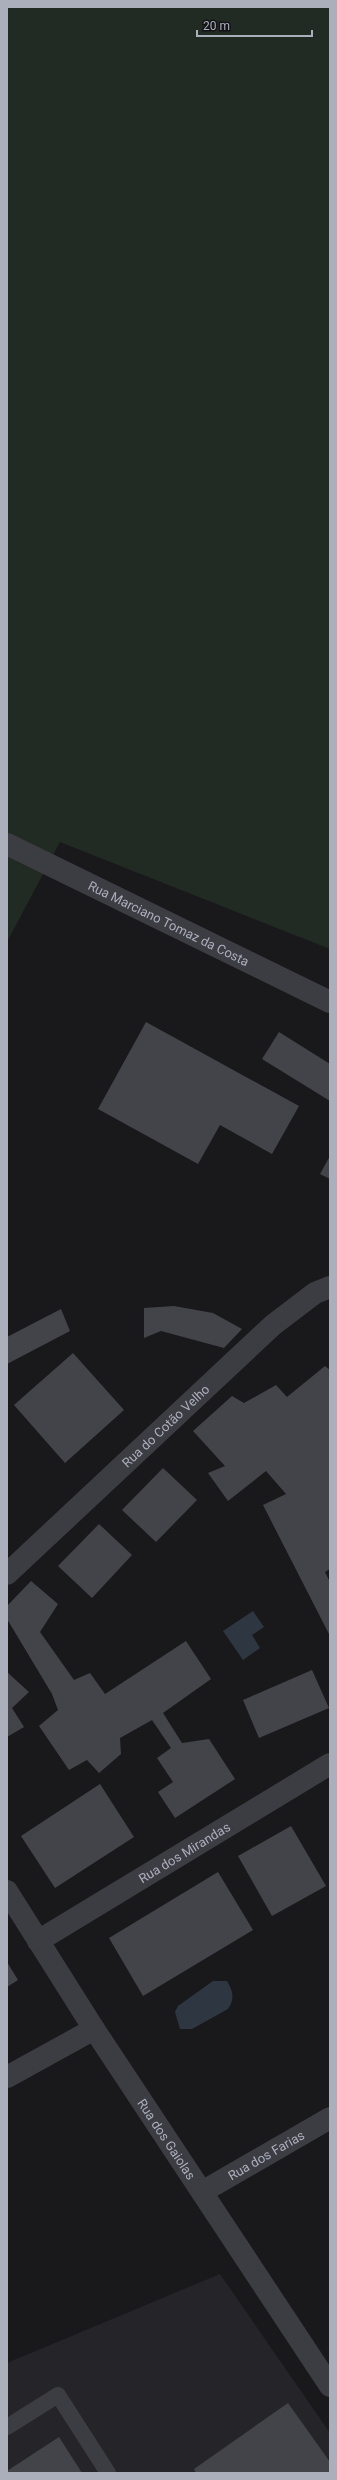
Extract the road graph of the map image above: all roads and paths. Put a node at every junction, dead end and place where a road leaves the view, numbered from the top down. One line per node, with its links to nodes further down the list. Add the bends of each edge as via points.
1 (7, 844): 2 (street, Rua Marciano Tomaz da Costa)
2 (330, 1002)
3 (330, 1287): 4 (street, Rua do Cotão Velho, via 315,1293 274,1325)
4 (7, 1574)
5 (330, 1764): 7 (street, Rua dos Mirandas)
6 (7, 1891): 7 (street, Rua dos Gaiolas)
7 (38, 1941): 8 (street, Rua dos Gaiolas)
8 (94, 2029): 9 (street); 11 (street, Rua dos Gaiolas)
9 (7, 2077)
10 (330, 2118): 11 (street, Rua dos Farias)
11 (202, 2192): 12 (street, Rua dos Gaiolas)
12 (330, 2386)
13 (7, 2427): 14 (lane, via 58,2395)
14 (108, 2473)

